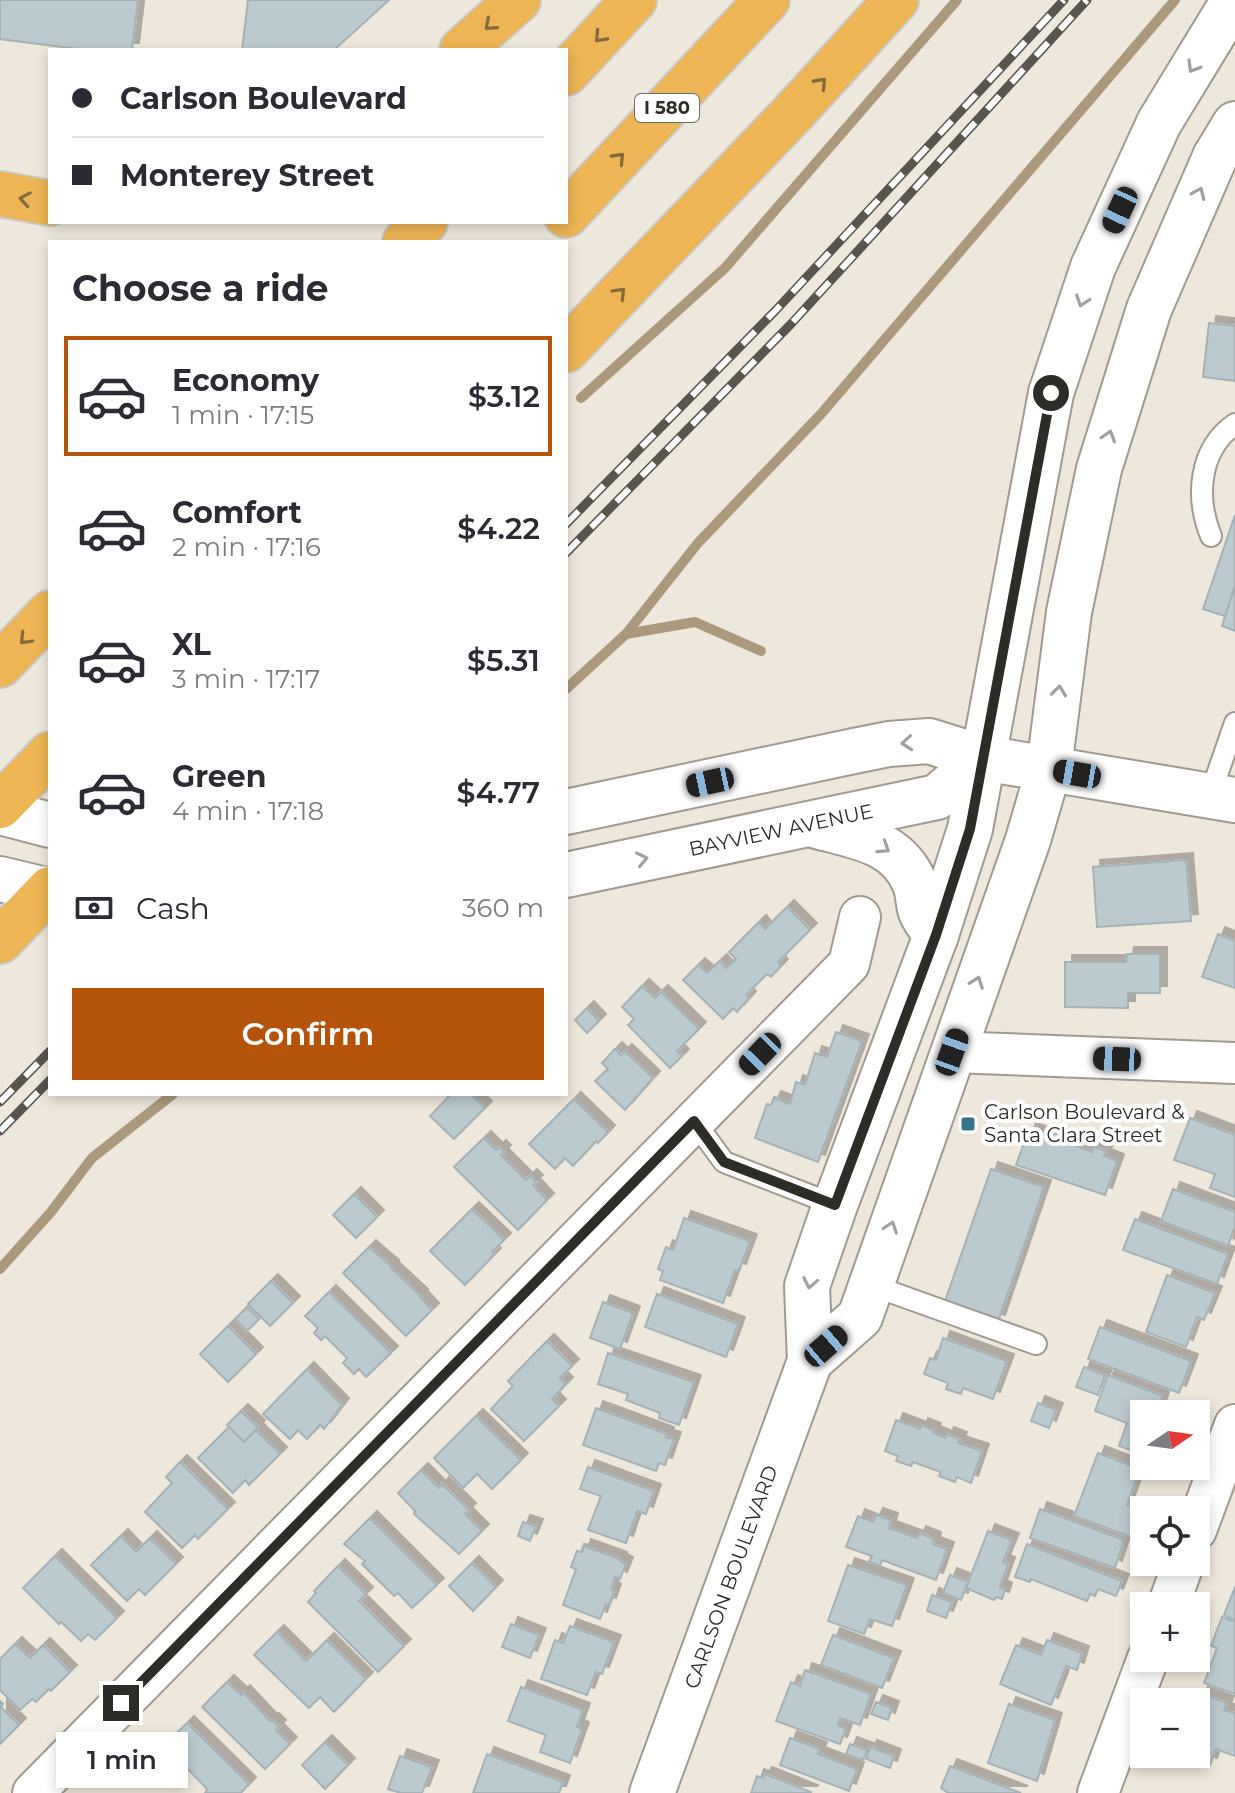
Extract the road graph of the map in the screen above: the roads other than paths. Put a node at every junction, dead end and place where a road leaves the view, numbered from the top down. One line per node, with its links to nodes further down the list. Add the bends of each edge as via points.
1 (518, 0): 6 (highway, one-way to 6)
2 (634, 0): 7 (highway, one-way to 7)
3 (767, 0): 11 (highway, I 580, one-way to 3)
4 (896, 0): 16 (highway, one-way to 4)
5 (1234, 0): 23 (main road, CARLSON BOULEVARD, one-way to 23, via 1159,123 1093,267 1055,379)
6 (464, 48)
7 (568, 71)
8 (1235, 124): 24 (main road, CARLSON BOULEVARD, one-way to 8, via 1069,612 1099,469 1149,309 1215,157)
9 (0, 194): 10 (highway, one-way to 9)
10 (48, 203)
11 (568, 213)
12 (423, 224): 14 (highway)
13 (557, 224): 15 (highway)
14 (407, 240)
15 (543, 240)
16 (568, 348)
17 (1235, 424): 18 (lane, via 1219,436 1202,481 1201,506)
18 (1211, 536)
19 (48, 615): 20 (highway, one-way to 20)
20 (0, 665)
21 (1235, 723): 25 (lane)
22 (48, 756): 26 (highway)
23 (983, 758): 24 (main road); 28 (main road, one-way to 28, via 929,741 889,744); 30 (main road, BAYVIEW AVENUE, via 937,797); 36 (main road, CARLSON BOULEVARD, via 970,829)
24 (1049, 768): 25 (main road); 38 (main road, CARLSON BOULEVARD, one-way to 24)
25 (1222, 799)
26 (0, 806)
27 (0, 812): 29 (main road)
28 (568, 812)
29 (48, 824)
30 (811, 824): 31 (main road, BAYVIEW AVENUE, one-way to 30); 36 (main road, one-way to 36, via 877,842 897,856 910,872 920,911)
31 (568, 875)
32 (0, 879): 33 (main road)
33 (48, 890)
34 (48, 891): 37 (highway)
35 (860, 917): 40 (street, via 849,964)
36 (936, 935): 41 (main road, CARLSON BOULEVARD)
37 (0, 941)
38 (952, 1052): 39 (street); 42 (main road, CARLSON BOULEVARD, one-way to 38)
39 (1235, 1063)
40 (694, 1121): 41 (lane, via 724,1162); 48 (street)
41 (835, 1205): 44 (main road, CARLSON BOULEVARD, one-way to 44, via 807,1286)
42 (871, 1285): 43 (lane); 44 (main road, CARLSON BOULEVARD, via 860,1317)
43 (1036, 1344)
44 (810, 1361): 49 (main road, CARLSON BOULEVARD)
45 (1235, 1425): 46 (street)
46 (1209, 1496)
47 (1143, 1672): 50 (street)
48 (33, 1793)
49 (652, 1793)
50 (1098, 1793)

